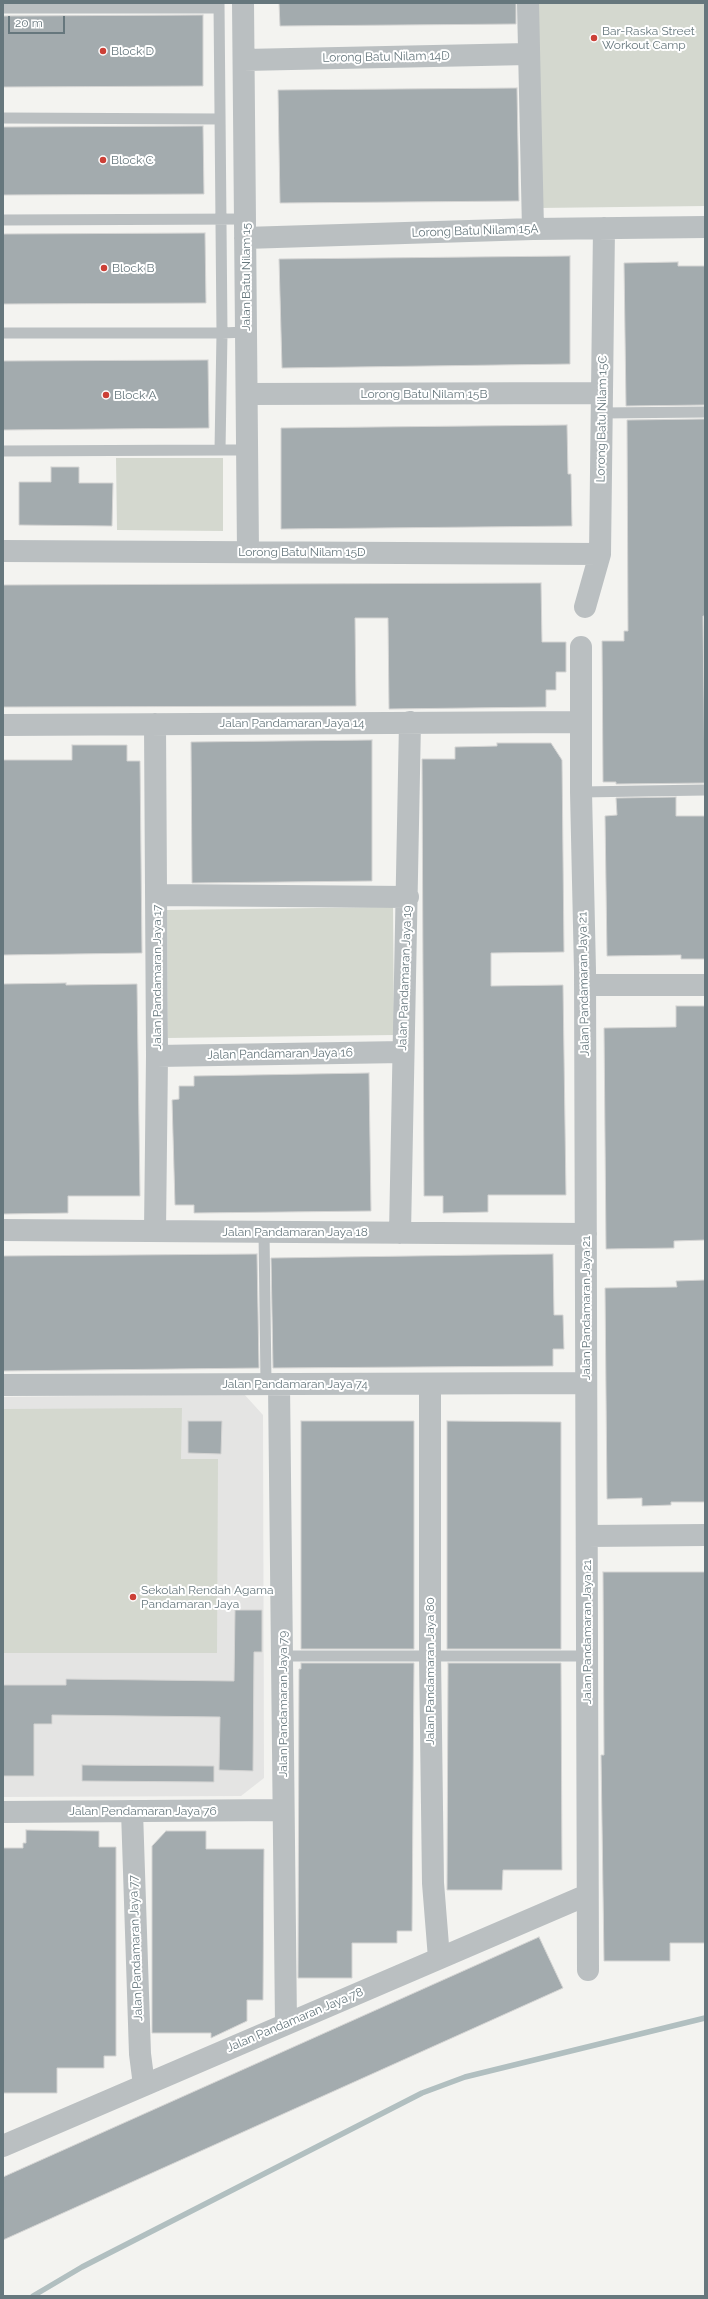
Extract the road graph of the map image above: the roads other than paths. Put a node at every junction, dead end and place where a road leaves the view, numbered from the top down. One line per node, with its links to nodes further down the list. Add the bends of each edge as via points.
1 (243, 3): 6 (street, Jalan Batu Nilam 15)
2 (528, 3): 5 (street)
3 (219, 5): 4 (lane); 8 (lane)
4 (3, 8)
5 (528, 54): 6 (street, Lorong Batu Nilam 14D); 14 (street)
6 (244, 60): 12 (street, Jalan Batu Nilam 15)
7 (3, 118): 8 (lane)
8 (220, 119): 10 (lane)
9 (3, 220): 10 (lane)
10 (221, 220): 12 (lane); 17 (lane)
11 (705, 226): 13 (street, Lorong Batu Nilam 15A)
12 (245, 228): 14 (street, Lorong Batu Nilam 15A); 15 (street, Jalan Batu Nilam 15)
13 (604, 228): 14 (street, Lorong Batu Nilam 15A); 19 (street, Lorong Batu Nilam 15C)
14 (533, 229)
15 (246, 332): 17 (lane); 18 (street, Jalan Batu Nilam 15)
16 (3, 333): 17 (lane)
17 (222, 333): 21 (lane)
18 (247, 394): 19 (street, Lorong Batu Nilam 15B); 22 (street, Jalan Batu Nilam 15)
19 (602, 403): 20 (lane); 26 (street, Lorong Batu Nilam 15C)
20 (705, 412)
21 (220, 450): 22 (lane); 23 (lane)
22 (247, 450): 25 (street, Jalan Batu Nilam 15)
23 (3, 452)
24 (3, 551): 25 (street, Lorong Batu Nilam 15D)
25 (248, 551): 26 (street, Lorong Batu Nilam 15D)
26 (600, 554): 27 (street, Lorong Batu Nilam 15C)
27 (585, 608)
28 (581, 647): 30 (street, Jalan Pandamaran Jaya 21)
29 (410, 722): 30 (street, Jalan Pandamaran Jaya 14); 31 (street, Jalan Pandamaran Jaya 14); 36 (street, Jalan Pandamaran Jaya 19)
30 (581, 722): 34 (street, Jalan Pandamaran Jaya 21)
31 (155, 724): 32 (street, Jalan Pandamaran Jaya 14); 35 (street, Jalan Pandamaran Jaya 17)
32 (3, 725)
33 (705, 790): 34 (lane)
34 (581, 792): 37 (street, Jalan Pandamaran Jaya 21)
35 (157, 895): 36 (street); 40 (street, Jalan Pandamaran Jaya 17)
36 (408, 897): 39 (street, Jalan Pandamaran Jaya 19)
37 (585, 985): 38 (street); 45 (street, Jalan Pandamaran Jaya 21)
38 (705, 985)
39 (403, 1052): 40 (street, Jalan Pandamaran Jaya 16); 44 (street, Jalan Pandamaran Jaya 19)
40 (157, 1056): 42 (street, Jalan Pandamaran Jaya 17)
41 (3, 1230): 42 (street, Jalan Pandamaran Jaya 18)
42 (155, 1231): 43 (street, Jalan Pandamaran Jaya 18)
43 (264, 1232): 44 (street, Jalan Pandamaran Jaya 18); 47 (lane)
44 (400, 1233): 45 (street, Jalan Pandamaran Jaya 18)
45 (586, 1234): 46 (street, Jalan Pandamaran Jaya 21)
46 (586, 1383): 48 (street, Jalan Pandamaran Jaya 74); 51 (street, Jalan Pandamaran Jaya 21)
47 (273, 1384): 48 (street, Jalan Pandamaran Jaya 74); 49 (street, Jalan Pandamaran Jaya 74); 53 (street, Jalan Pandamaran Jaya 79)
48 (430, 1384): 52 (street, Jalan Pandamaran Jaya 80)
49 (3, 1385)
50 (705, 1535): 51 (street)
51 (587, 1536): 54 (street, Jalan Pandamaran Jaya 21)
52 (430, 1655): 53 (lane); 54 (lane); 59 (street, Jalan Pandamaran Jaya 80, via 433,1884)
53 (282, 1656): 55 (street, Jalan Pandamaran Jaya 79)
54 (588, 1656): 58 (street, Jalan Pandamaran Jaya 21)
55 (283, 1810): 56 (street, Jalan Pendamaran Jaya 76); 61 (street, Jalan Pandamaran Jaya 79)
56 (132, 1811): 57 (street, Jalan Pendamaran Jaya 76); 62 (street, Jalan Pandamaran Jaya 77, via 140,2054)
57 (3, 1812)
58 (587, 1895): 59 (street, Jalan Pandamaran Jaya 78); 60 (street, Jalan Pandamaran Jaya 21)
59 (439, 1958): 61 (street, Jalan Pandamaran Jaya 78)
60 (588, 1970)
61 (286, 2024): 62 (street, Jalan Pandamaran Jaya 78)
62 (144, 2085): 63 (street, Jalan Pandamaran Jaya 78)
63 (3, 2146)

